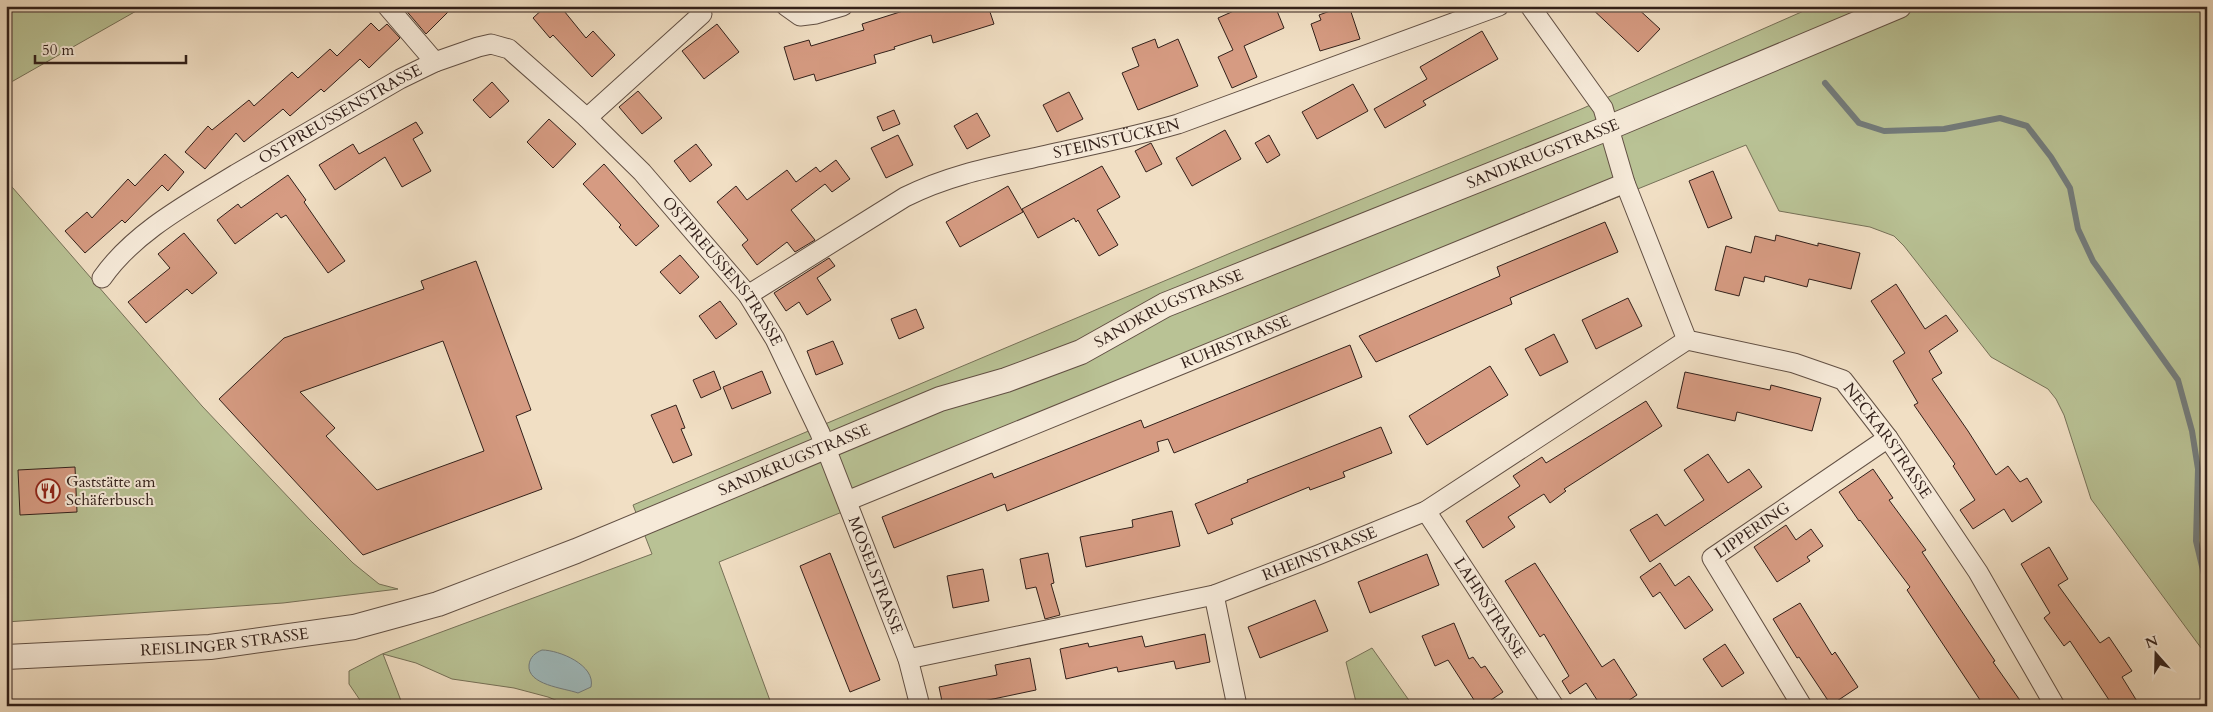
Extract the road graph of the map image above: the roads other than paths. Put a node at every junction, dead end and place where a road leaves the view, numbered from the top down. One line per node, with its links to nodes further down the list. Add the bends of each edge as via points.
1 (387, 6): 8 (street)
2 (786, 6): 3 (street, via 800,16)
3 (843, 6)
4 (1499, 6): 13 (street, STEINSTÜCKEN, via 1178,124 932,183)
5 (1530, 6): 10 (street, via 1603,108)
6 (1899, 6): 10 (street, SANDKRUGSTRASSE)
7 (702, 14): 9 (street)
8 (435, 62): 9 (street, OSTPREUSSENSTRASSE, via 491,44 510,49); 12 (street, OSTPREUSSENSTRASSE, via 400,79 201,196 116,258)
9 (588, 118): 13 (street, OSTPREUSSENSTRASSE, via 642,172)
10 (1608, 128): 11 (street); 16 (street, SANDKRUGSTRASSE, via 1165,305 1081,352 1006,380 940,398)
11 (1625, 183): 14 (street); 17 (street, RUHRSTRASSE)
12 (102, 278)
13 (748, 296): 16 (street, OSTPREUSSENSTRASSE, via 775,339)
14 (1688, 340): 15 (street, NECKARSTRASSE, via 1794,363 1843,380); 18 (street, RHEINSTRASSE)
15 (1888, 438): 26 (street, LIPPERING, via 1712,558); 27 (street, NECKARSTRASSE, via 1978,572)
16 (826, 447): 17 (street, MOSELSTRASSE); 20 (street, SANDKRUGSTRASSE, via 576,551)
17 (847, 501): 22 (street, MOSELSTRASSE)
18 (1426, 511): 19 (street, RHEINSTRASSE); 25 (street, LAHNSTRASSE)
19 (1214, 595): 22 (street, RHEINSTRASSE); 24 (street)
20 (438, 604): 21 (street, REISLINGER STRASSE, via 354,627 210,647)
21 (6, 657)
22 (908, 660): 23 (street, MOSELSTRASSE)
23 (920, 706)
24 (1237, 706)
25 (1554, 706)
26 (1802, 706)
27 (2055, 706)

